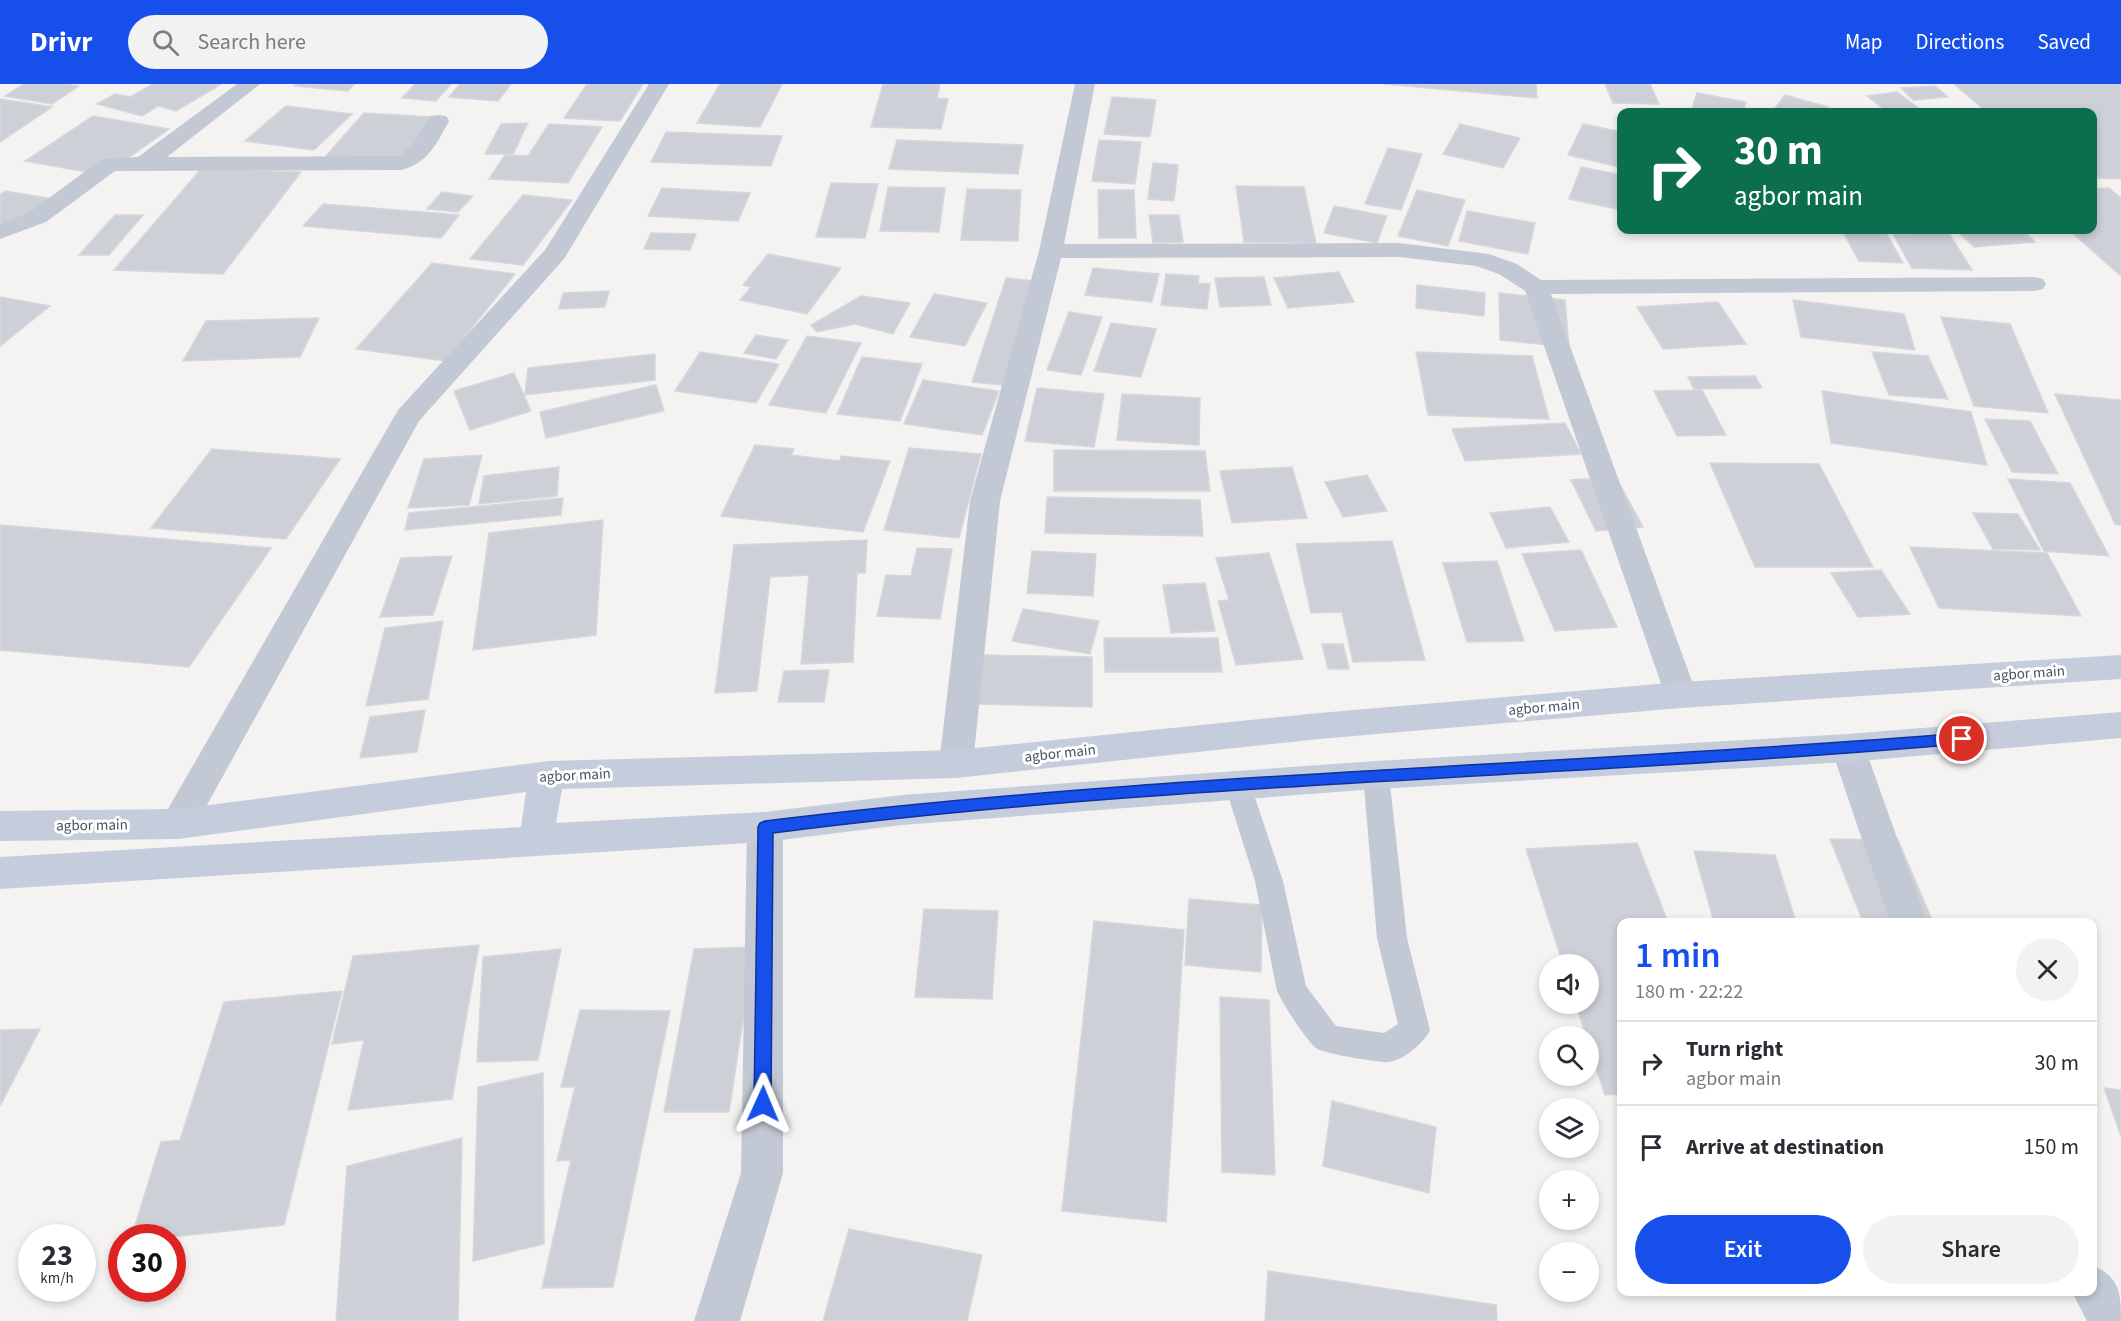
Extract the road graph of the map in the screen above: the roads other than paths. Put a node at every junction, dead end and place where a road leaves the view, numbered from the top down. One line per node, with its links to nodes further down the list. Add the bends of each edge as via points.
1 (250, 84): 5 (street)
2 (659, 84): 18 (street, via 555,254 408,416)
3 (1085, 84): 7 (street)
4 (438, 121): 5 (street, via 419,152 402,163)
5 (146, 162): 6 (street, via 110,164 38,217)
6 (0, 232)
7 (1051, 251): 9 (street, via 1399,250 1480,259 1509,269); 14 (street, via 985,501)
8 (2034, 284): 9 (street)
9 (1536, 286): 11 (street)
10 (2121, 667): 11 (main road, agbor main)
11 (1681, 695): 14 (main road, agbor main, via 1319,726)
12 (2121, 725): 13 (main road)
13 (1848, 748): 16 (main road); 23 (street)
14 (956, 764): 15 (main road, agbor main)
15 (549, 775): 18 (main road, agbor main); 21 (main road, via 538,813)
16 (1376, 775): 17 (main road); 17 (lane, via 1392,938 1415,1030 1388,1048 1327,1039 1292,991 1269,881)
17 (1238, 786): 20 (main road, via 902,810)
18 (178, 824): 19 (main road, agbor main)
19 (0, 826)
20 (765, 827): 21 (main road); 25 (street, via 762,1173)
21 (541, 840): 22 (main road)
22 (0, 873)
23 (1909, 918)
24 (2097, 1296): 26 (street)
25 (717, 1321)
26 (2112, 1321)

